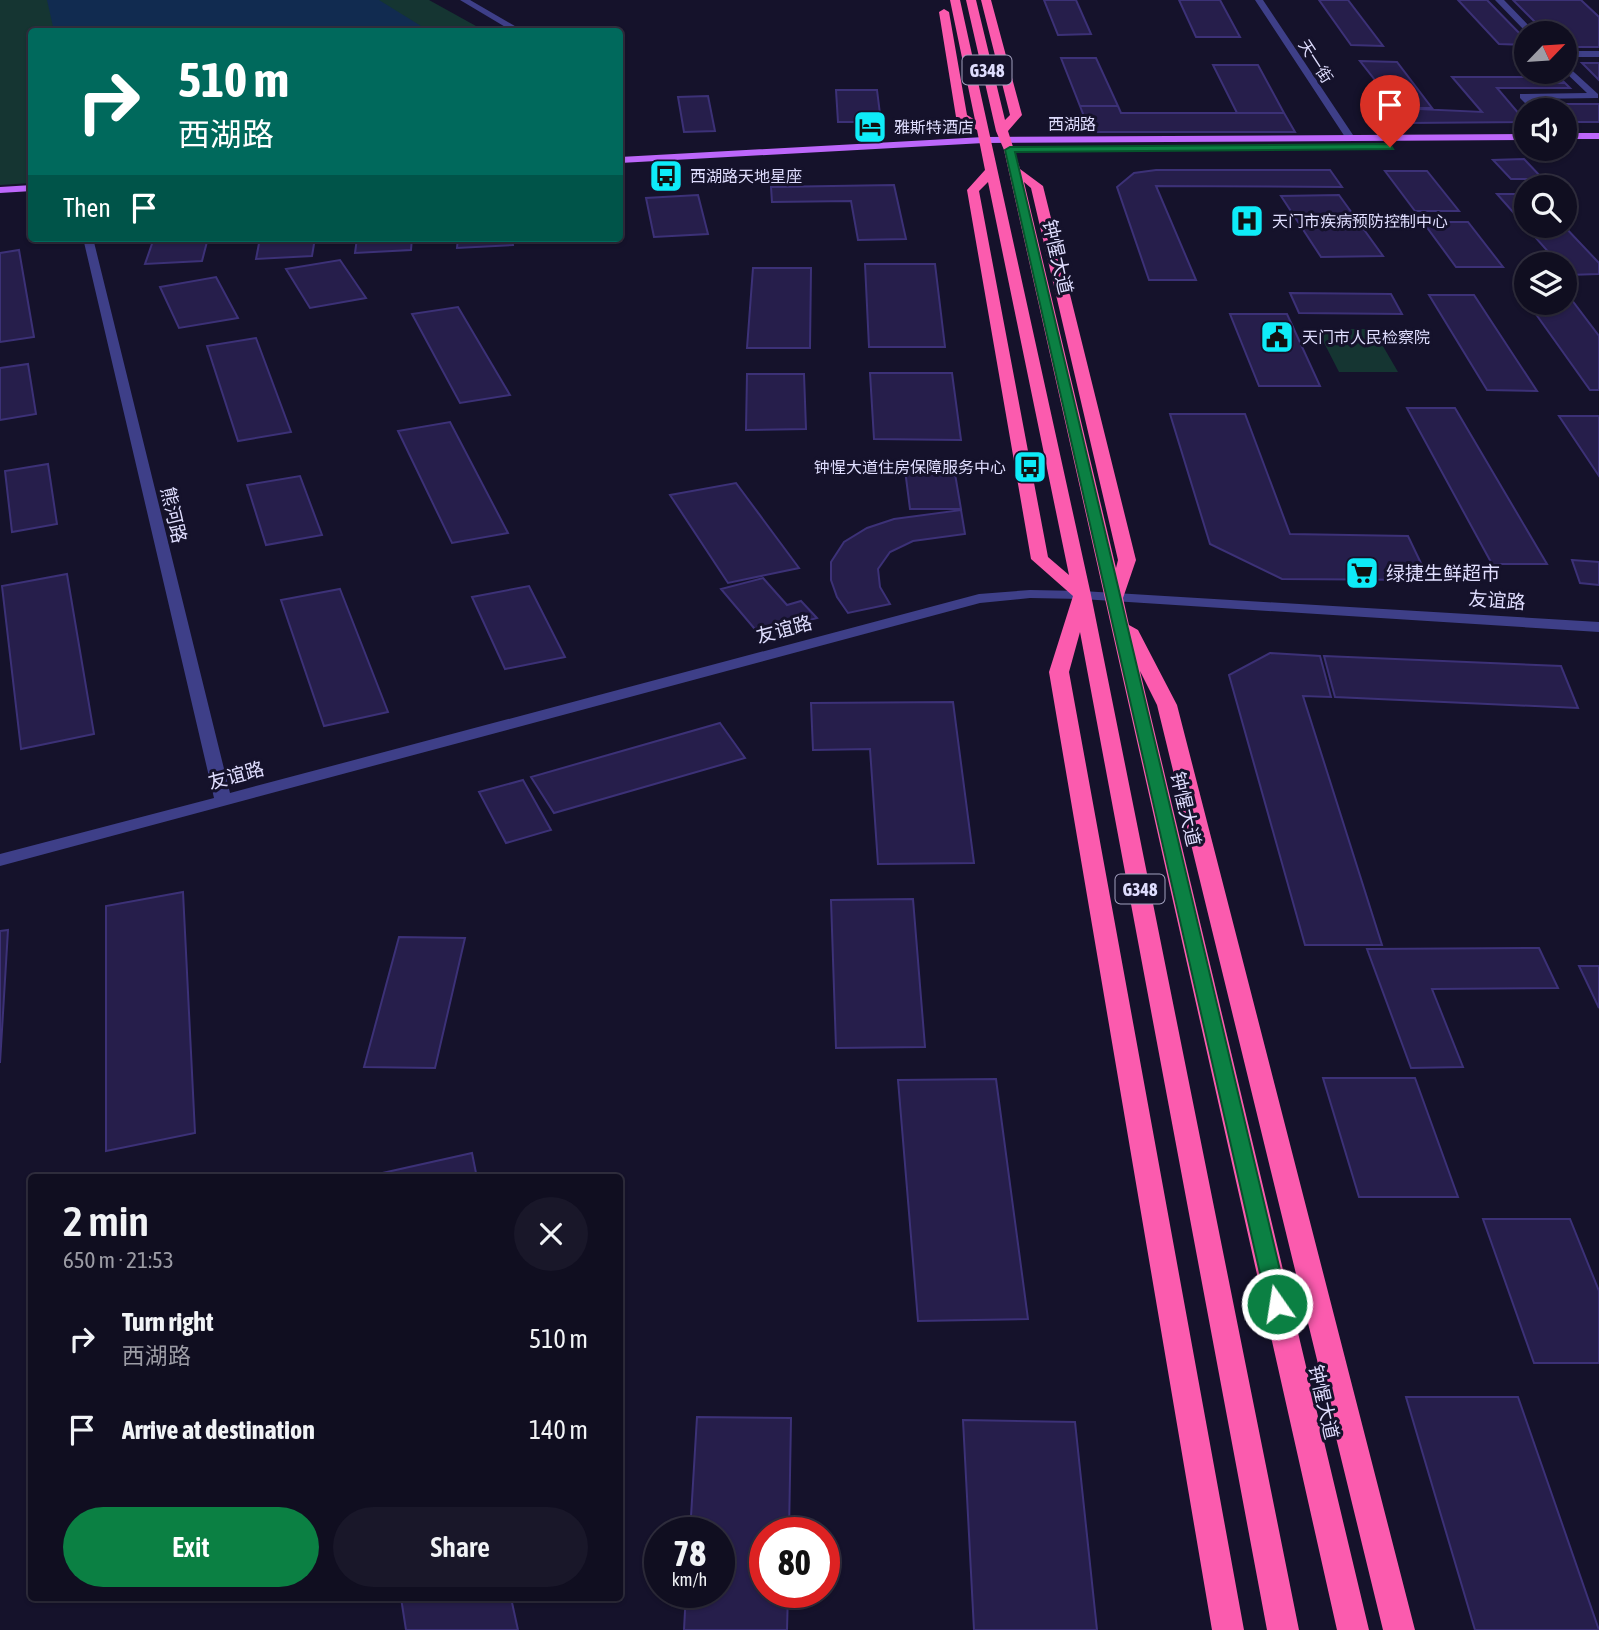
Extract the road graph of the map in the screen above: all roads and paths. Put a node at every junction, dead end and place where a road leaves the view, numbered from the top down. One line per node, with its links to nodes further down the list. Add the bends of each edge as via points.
1 (464, 0): 9 (street)
2 (942, 0): 21 (highway, via 962,117)
3 (955, 0): 21 (highway, G348)
4 (971, 0): 21 (highway, G348)
5 (986, 0): 21 (highway, via 1016,115)
6 (1259, 0): 17 (street, 天一街)
7 (1499, 0): 8 (street)
8 (1520, 21)
9 (514, 28)
10 (1577, 54): 11 (street)
11 (1599, 54)
12 (1577, 78): 13 (street, via 1595,96)
13 (1525, 98)
14 (1577, 136): 15 (main road)
15 (1599, 136)
16 (1514, 137): 17 (main road, 西湖路)
17 (1350, 138): 21 (main road, 西湖路)
18 (1599, 145): 20 (main road)
19 (1514, 146): 21 (main road, 西湖路)
20 (1577, 146)
21 (997, 148): 22 (main road, 西湖路); 23 (main road, 西湖路); 29 (highway, G348); 29 (highway, via 973,190 1040,559); 30 (highway, via 1037,186 1128,560)
22 (623, 160)
23 (623, 169)
24 (28, 188): 25 (main road)
25 (0, 190)
26 (28, 198): 27 (main road)
27 (0, 200)
28 (89, 242): 32 (street, 熊河路)
29 (1082, 595): 30 (street, 友谊路); 32 (street, 友谊路, via 979,598); 34 (highway, via 1059,672); 35 (highway, G348)
30 (1113, 597): 31 (street, 友谊路); 36 (highway, 钟惺大道 / G348); 37 (highway, via 1167,705)
31 (1599, 627)
32 (223, 801): 33 (street, 友谊路)
33 (0, 860)
34 (1228, 1630)
35 (1283, 1630)
36 (1353, 1630)
37 (1399, 1630)

